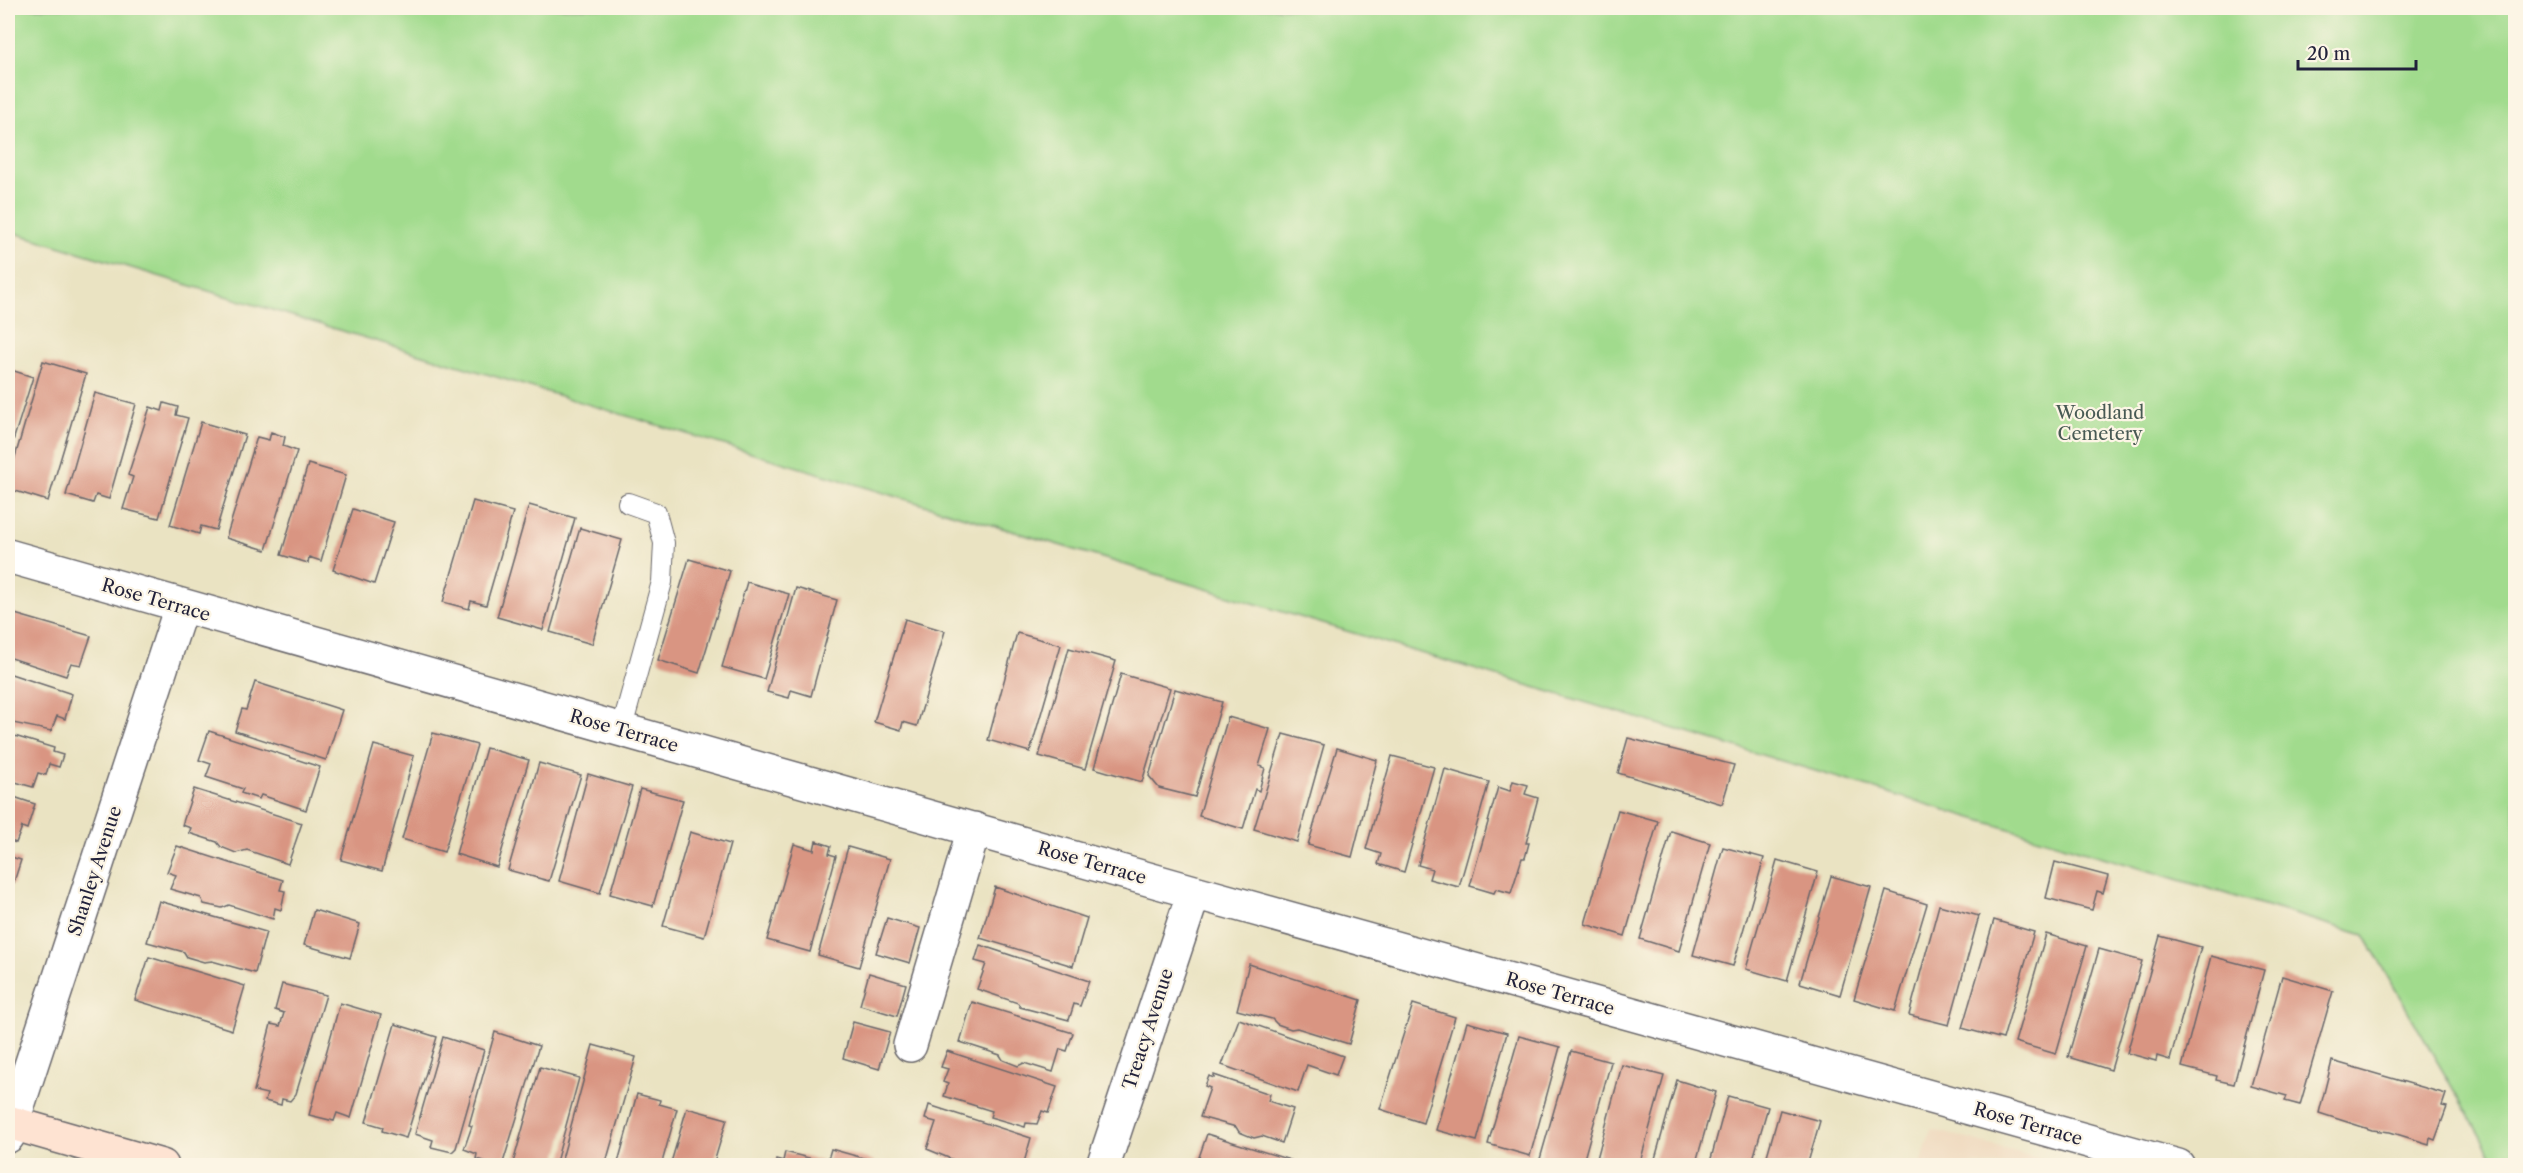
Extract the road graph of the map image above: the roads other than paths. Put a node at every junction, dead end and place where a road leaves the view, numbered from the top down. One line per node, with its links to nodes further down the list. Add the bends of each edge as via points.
1 (628, 503): 4 (lane, via 656,513 664,543 662,582)
2 (8, 556): 3 (street, Rose Terrace)
3 (181, 607): 4 (street, Rose Terrace); 8 (street, Shanley Avenue)
4 (621, 731): 5 (street, Rose Terrace)
5 (974, 829): 6 (street, Rose Terrace); 7 (street)
6 (1194, 892): 10 (street, Treacy Avenue); 11 (street, Rose Terrace)
7 (910, 1046)
8 (9, 1127): 9 (street)
9 (162, 1166)
10 (1103, 1166)
11 (2178, 1166)

